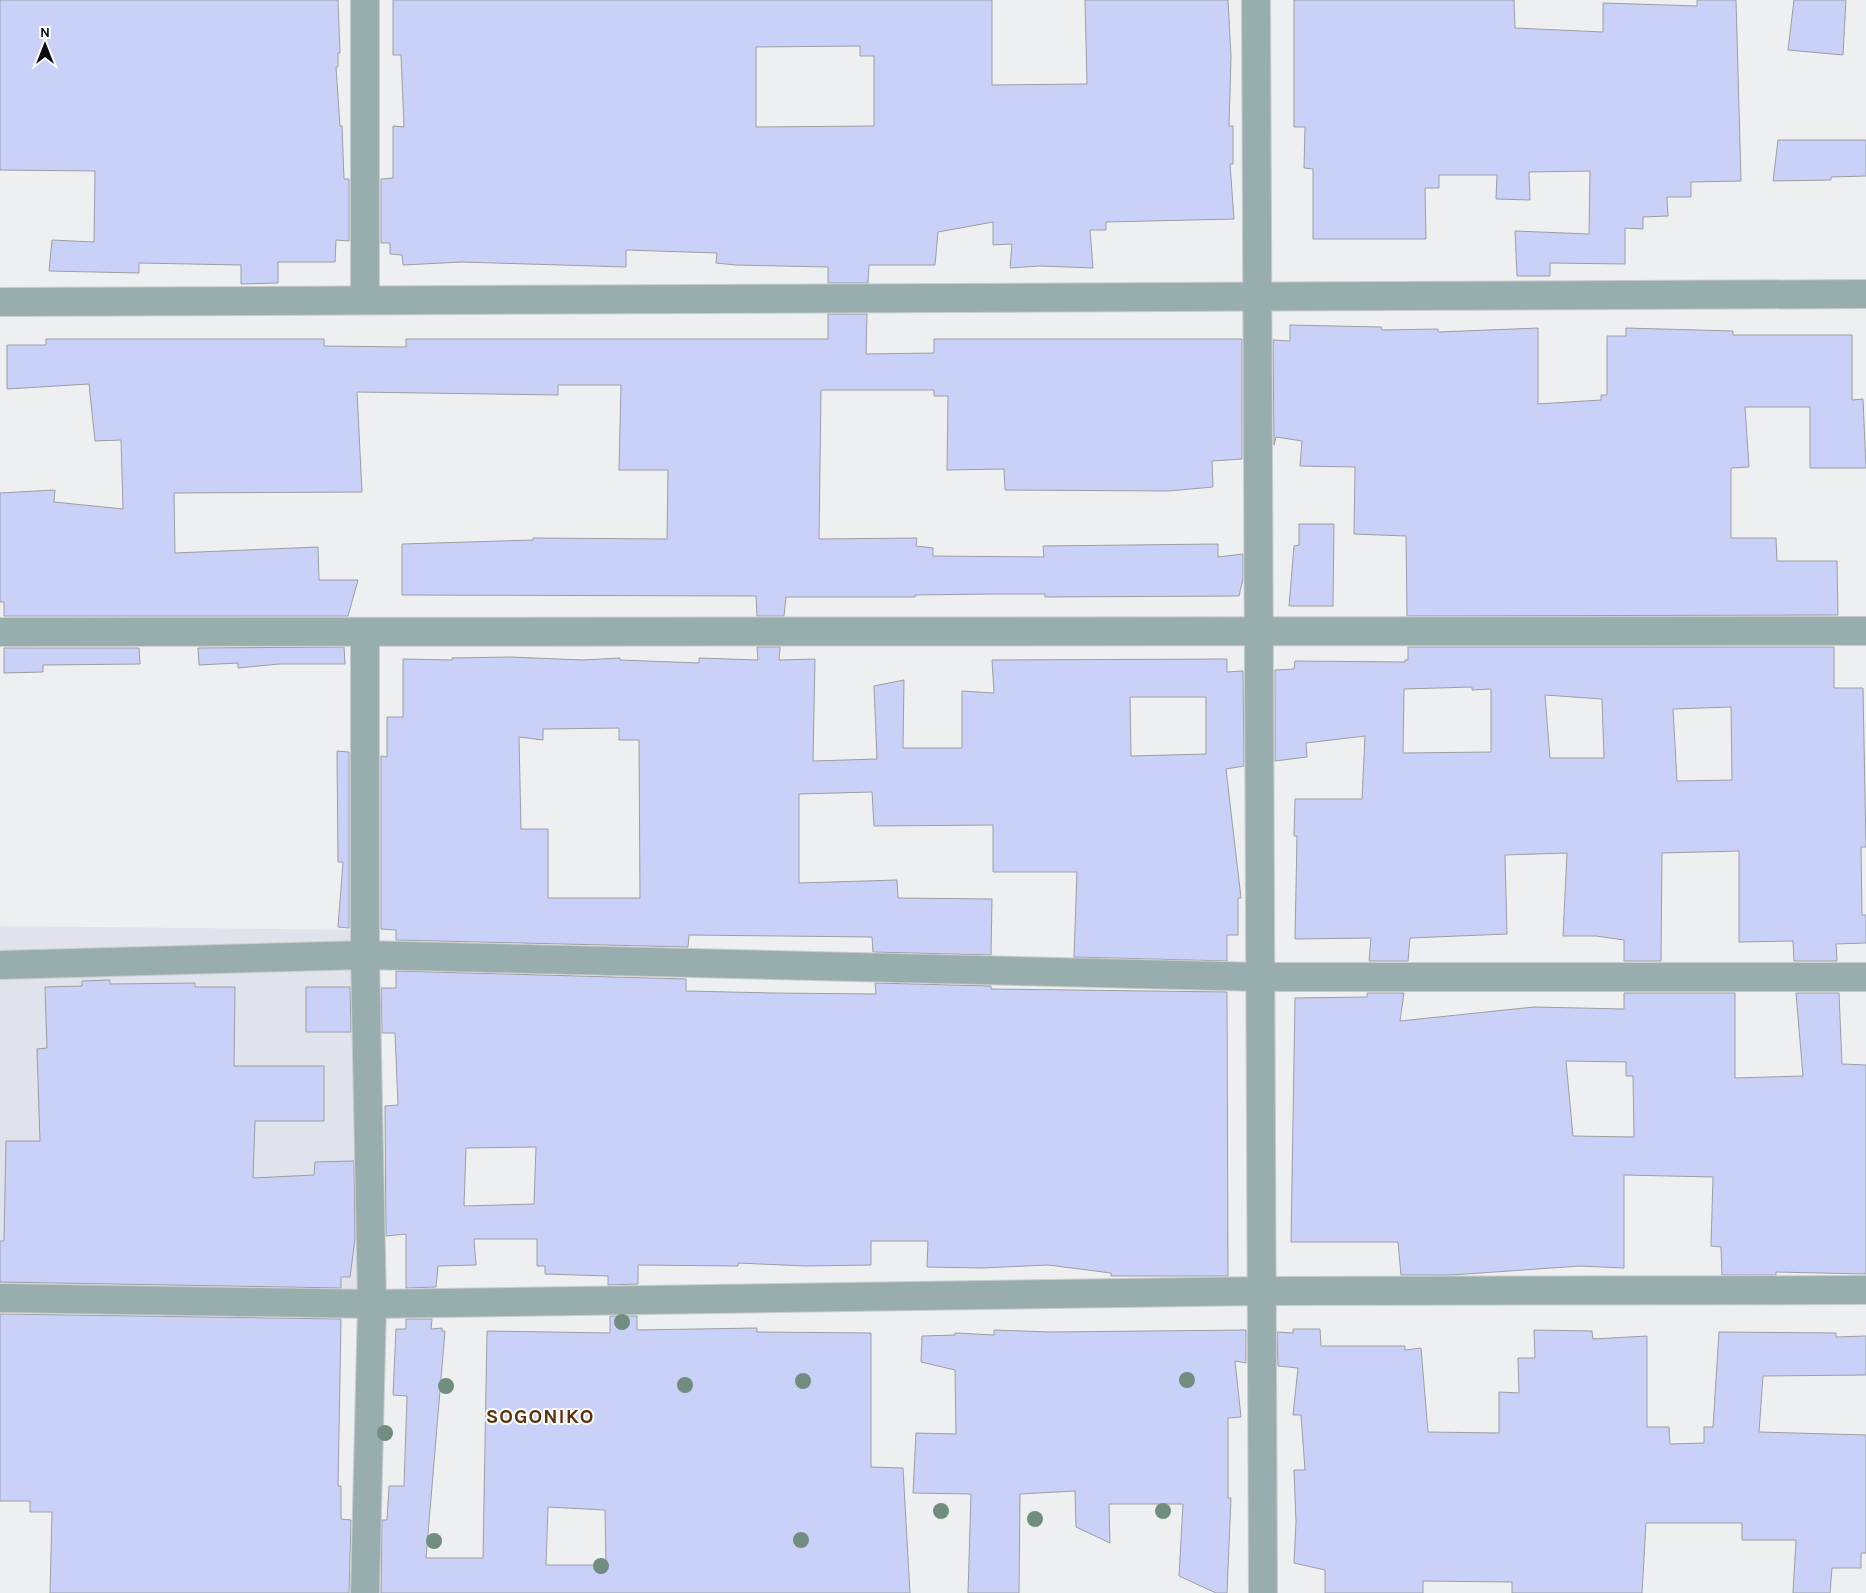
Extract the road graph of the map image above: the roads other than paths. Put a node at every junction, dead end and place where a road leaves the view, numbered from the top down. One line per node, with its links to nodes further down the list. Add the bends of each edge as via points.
1 (365, 0): 5 (street)
2 (1256, 0): 4 (street)
3 (1866, 294): 4 (street)
4 (1257, 296): 5 (street); 7 (street)
5 (365, 300): 6 (street)
6 (0, 302)
7 (1259, 631): 8 (street); 10 (street); 13 (street)
8 (1866, 631)
9 (0, 632): 10 (street)
10 (365, 632): 11 (street)
11 (365, 955): 12 (street); 13 (street); 18 (street)
12 (0, 966)
13 (1260, 977): 14 (street); 16 (street)
14 (1866, 977)
15 (1866, 1290): 16 (street)
16 (1262, 1291): 18 (street); 20 (street)
17 (0, 1298): 18 (street)
18 (372, 1304): 19 (street)
19 (365, 1593)
20 (1263, 1593)

